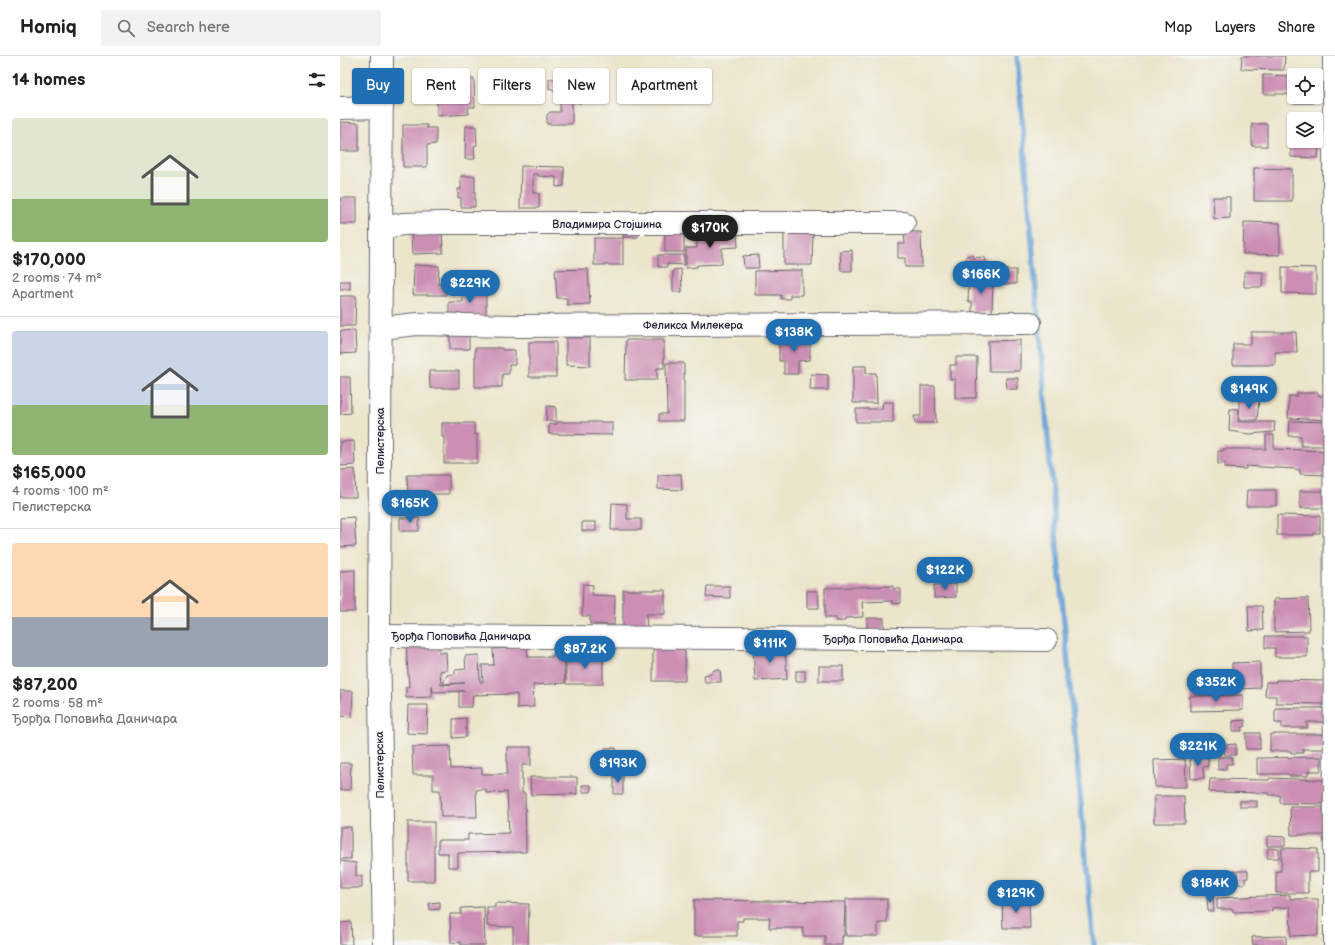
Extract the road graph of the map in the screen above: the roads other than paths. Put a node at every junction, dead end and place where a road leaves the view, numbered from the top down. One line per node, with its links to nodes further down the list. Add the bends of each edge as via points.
1 (382, 56): 3 (street, Пелистерска)
2 (1334, 56): 12 (street)
3 (382, 107): 4 (street); 6 (street, Пелистерска)
4 (340, 108)
5 (904, 223): 6 (street, Владимира Стојшина, via 441,223 403,224)
6 (381, 228): 8 (street, Пелистерска)
7 (1030, 323): 8 (street, Феликса Милекера, via 525,326 417,324)
8 (381, 328): 9 (street, Пелистерска)
9 (379, 636): 10 (street, Ђорђа Поповића Даничара); 11 (street, Пелистерска)
10 (1046, 640)
11 (384, 945)
12 (1334, 945)

